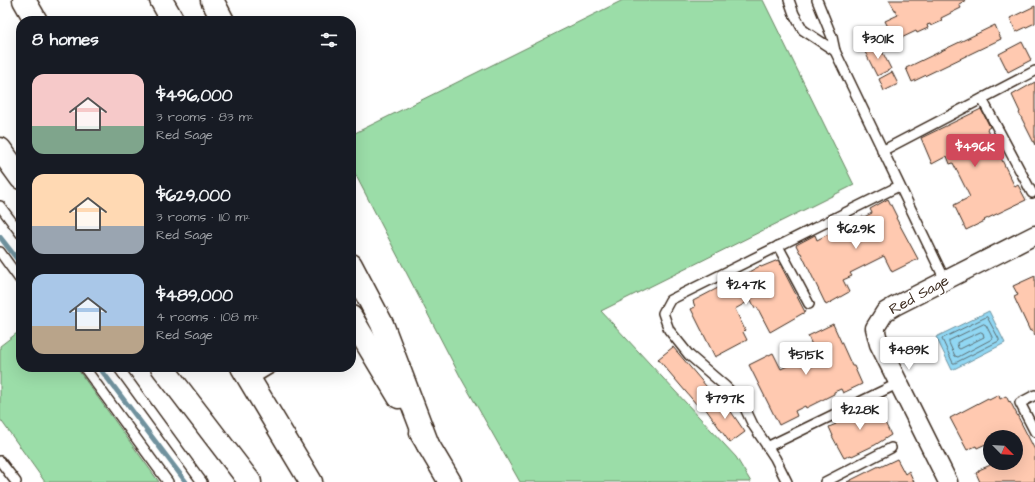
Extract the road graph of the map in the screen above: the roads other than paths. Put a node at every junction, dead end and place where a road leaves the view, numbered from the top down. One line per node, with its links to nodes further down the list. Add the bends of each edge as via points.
1 (24, 0): 6 (highway)
2 (160, 0): 7 (highway)
3 (212, 0): 8 (highway)
4 (789, 0): 9 (lane, via 803,30)
5 (817, 0): 9 (lane)
6 (33, 16)
7 (170, 16)
8 (220, 16)
9 (835, 51): 13 (lane)
10 (1035, 71): 11 (lane)
11 (982, 99): 13 (lane); 16 (lane)
12 (0, 149): 14 (highway)
13 (882, 150): 15 (lane)
14 (16, 171)
15 (899, 186): 20 (lane); 24 (lane)
16 (1032, 193)
17 (0, 206): 18 (lane)
18 (16, 227)
19 (1035, 235): 24 (street, Red Sage)
20 (778, 246): 25 (lane); 35 (lane, via 670,300 663,313 669,330 689,355 743,404)
21 (0, 252): 22 (lane)
22 (16, 273)
23 (356, 275): 34 (highway, via 382,324)
24 (945, 280): 31 (street, Red Sage, via 885,312 875,328 879,344)
25 (809, 304)
26 (356, 326): 34 (highway)
27 (88, 372): 39 (lane)
28 (122, 372): 40 (lane)
29 (166, 372): 41 (highway)
30 (246, 374): 42 (highway)
31 (899, 383): 35 (lane); 46 (street, Red Sage)
32 (1035, 395): 33 (lane, via 1020,403)
33 (1035, 432)
34 (428, 445): 43 (highway)
35 (767, 447): 44 (lane)
36 (891, 448): 45 (lane)
37 (0, 461): 38 (lane)
38 (16, 482)
39 (168, 482)
40 (202, 482)
41 (250, 482)
42 (311, 482)
43 (450, 482)
44 (787, 482)
45 (825, 482)
46 (948, 482)

